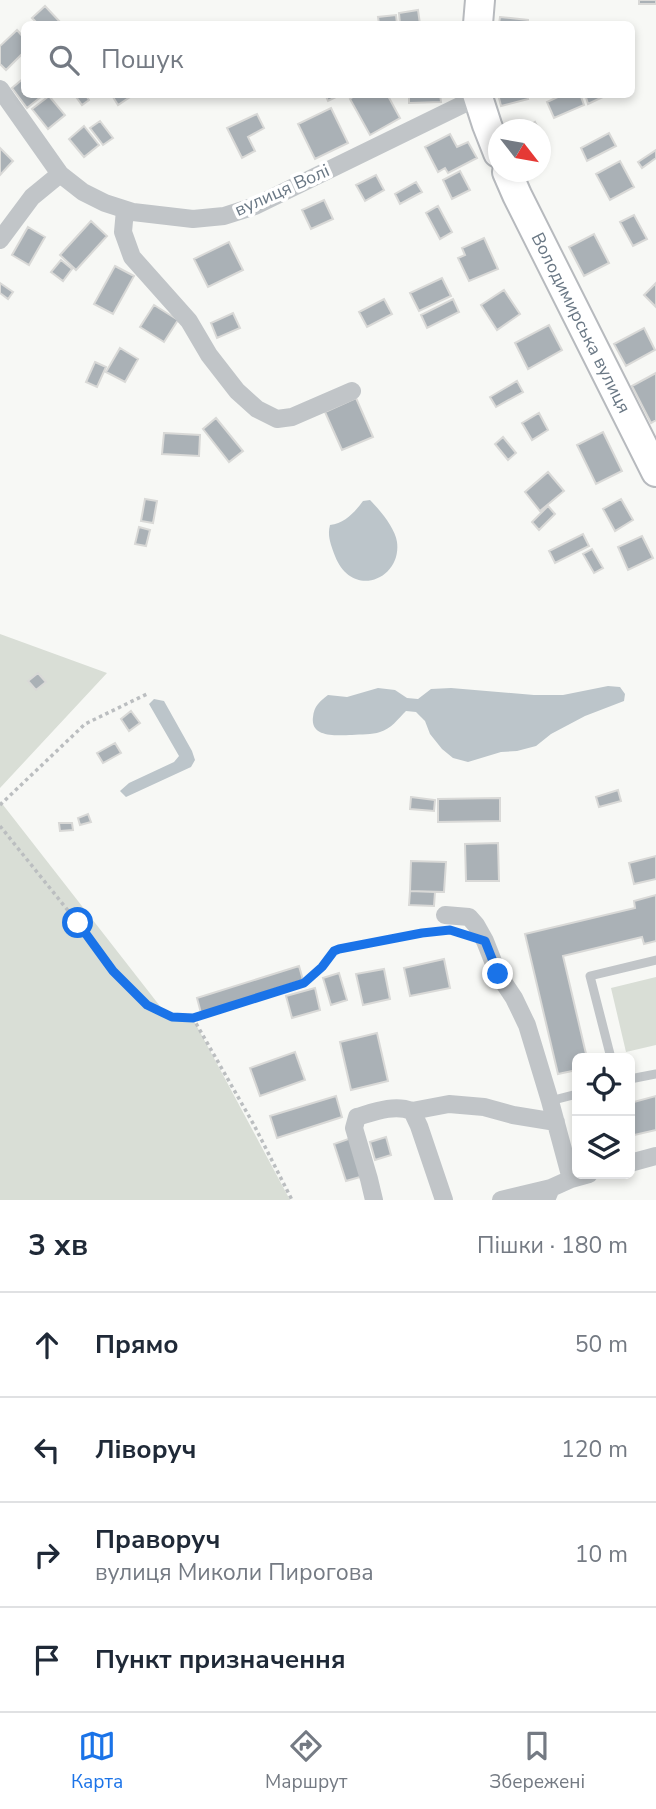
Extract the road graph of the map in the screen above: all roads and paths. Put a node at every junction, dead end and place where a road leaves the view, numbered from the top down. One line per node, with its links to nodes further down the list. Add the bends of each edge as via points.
1 (480, 0): 2 (main road)
2 (478, 21)
3 (0, 89): 7 (street, вулиця Волі)
4 (474, 98): 9 (street, вулиця Волі, via 255,206 193,219)
5 (479, 98): 6 (main road)
6 (488, 129)
7 (60, 174): 9 (street, вулиця Волі, via 83,192); 10 (street, via 32,197)
8 (512, 182): 12 (main road, Володимирська вулиця)
9 (125, 210): 11 (street, via 123,232 132,257 189,321 236,391 257,409 277,419 292,417)
10 (0, 240)
11 (352, 391)
12 (656, 472)
13 (149, 693): 14 (path, via 85,724)
14 (0, 805)
15 (0, 827): 18 (path, via 113,971 147,1005 172,1017)
16 (447, 923): 18 (path, via 422,933 339,949 304,983); 23 (street, via 469,917 476,925 527,1026)
17 (656, 960): 19 (lane, via 590,976)
18 (193, 1018): 30 (path)
19 (610, 1053)
20 (656, 1074): 21 (lane)
21 (635, 1078)
22 (572, 1095): 23 (lane)
23 (551, 1101): 25 (street)
24 (412, 1111): 25 (street, via 449,1104); 31 (street, via 402,1107 357,1117 354,1128); 32 (street)
25 (556, 1122): 28 (street)
26 (656, 1156): 27 (street)
27 (635, 1162)
28 (571, 1178): 29 (street)
29 (548, 1194): 33 (street)
30 (292, 1200)
31 (374, 1200)
32 (444, 1200)
33 (501, 1200)

